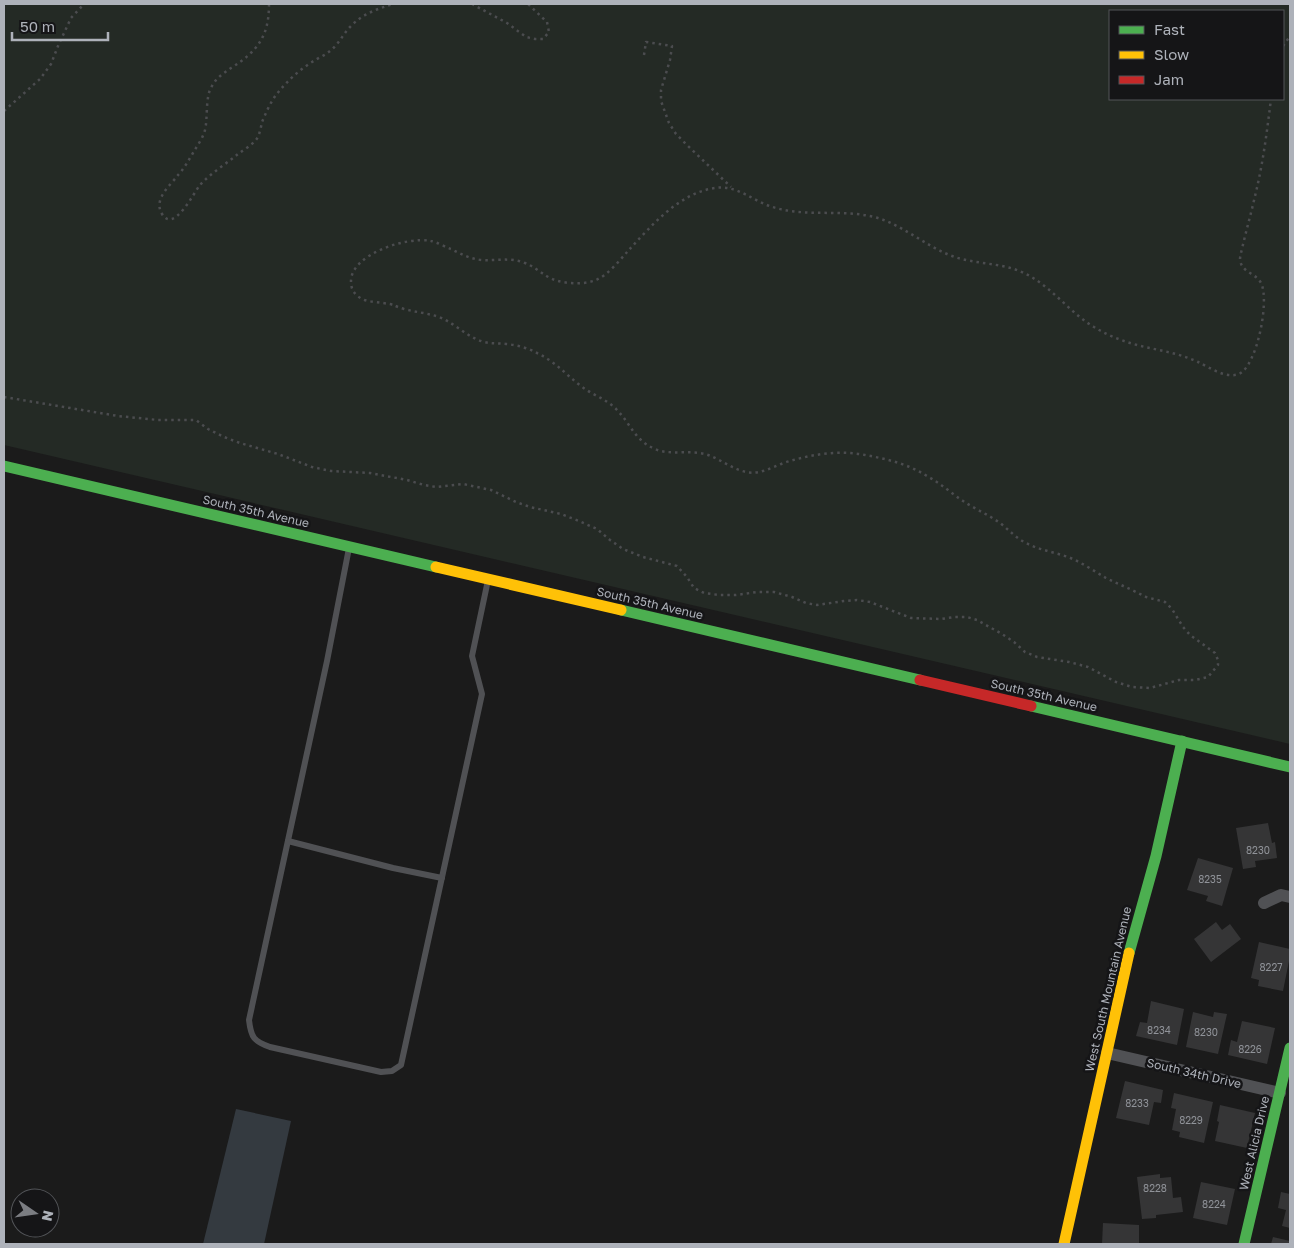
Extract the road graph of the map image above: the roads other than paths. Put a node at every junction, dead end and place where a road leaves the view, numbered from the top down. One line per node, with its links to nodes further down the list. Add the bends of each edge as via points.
1 (4, 466): 2 (main road, South 35th Avenue)
2 (349, 547): 3 (main road, South 35th Avenue); 6 (lane)
3 (488, 579): 4 (main road, South 35th Avenue); 7 (lane, via 472,656 482,694)
4 (1182, 741): 5 (main road, South 35th Avenue); 11 (main road, West South Mountain Avenue)
5 (1290, 767)
6 (288, 841): 7 (lane); 7 (lane, via 249,1020 250,1032 258,1042 270,1047 381,1072 392,1071 401,1065)
7 (442, 878)
8 (1290, 896): 9 (street, via 1281,895)
9 (1264, 903)
10 (1290, 1048): 12 (main road, West Alicia Drive)
11 (1107, 1053): 12 (street, South 34th Drive); 13 (main road, West South Mountain Avenue)
12 (1280, 1093): 14 (main road, West Alicia Drive)
13 (1064, 1244)
14 (1244, 1244)

